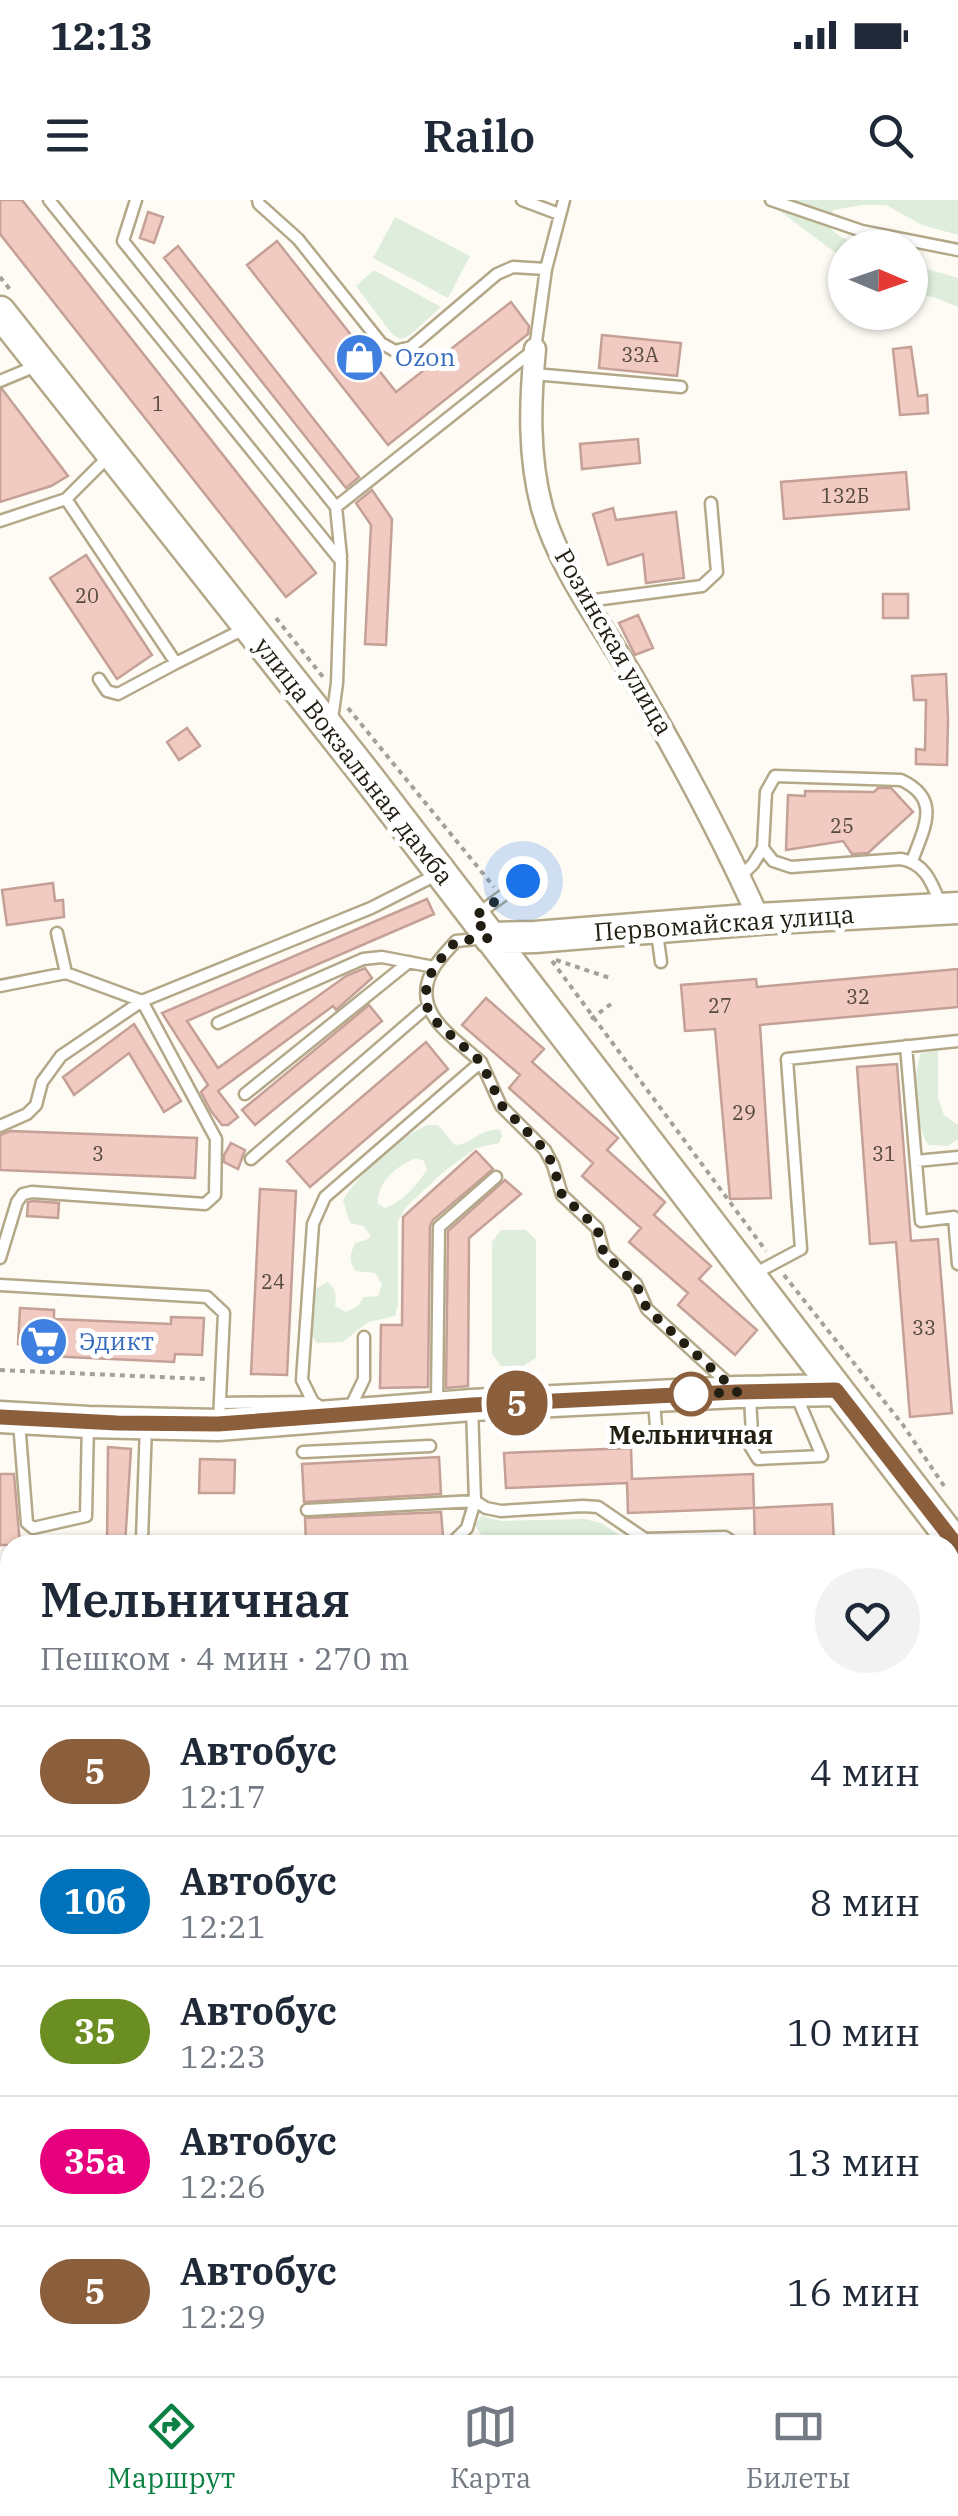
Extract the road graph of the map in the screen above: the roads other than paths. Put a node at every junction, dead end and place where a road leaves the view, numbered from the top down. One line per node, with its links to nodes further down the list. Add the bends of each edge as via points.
1 (49, 200): 21 (lane)
2 (136, 200): 19 (lane, via 123,241)
3 (258, 200): 9 (lane, via 395,351 411,347 497,274 513,266)
4 (522, 200): 7 (lane)
5 (564, 200): 7 (lane)
6 (771, 200): 8 (lane, via 862,232)
7 (559, 214): 9 (lane)
8 (958, 250)
9 (546, 269): 11 (lane)
10 (6, 302): 12 (street, улица Вокзальная дамба)
11 (535, 349): 13 (street, Розинская улица); 19 (lane)
12 (42, 364): 14 (lane); 16 (street, улица Вокзальная дамба)
13 (533, 374): 15 (lane); 22 (street, Розинская улица, via 533,464 543,511)
14 (0, 382)
15 (681, 387)
16 (112, 452): 17 (lane); 23 (street, улица Вокзальная дамба)
17 (66, 499): 20 (lane); 24 (lane)
18 (711, 504): 22 (lane, via 717,572 702,586)
19 (336, 507): 21 (lane)
20 (0, 521)
21 (341, 560): 26 (lane)
22 (587, 601): 30 (street, Розинская улица, via 685,766)
23 (261, 621): 24 (lane); 26 (street, улица Вокзальная дамба)
24 (176, 664): 25 (lane, via 118,694)
25 (99, 680)
26 (330, 730): 29 (street, улица Вокзальная дамба)
27 (763, 848): 28 (lane, via 773,861 791,867); 28 (lane, via 766,792 774,776 901,780 927,804 929,816); 30 (lane)
28 (912, 860): 32 (lane)
29 (441, 872): 35 (street, улица Вокзальная дамба); 42 (lane)
30 (740, 877): 33 (street, Розинская улица)
31 (523, 881): 35 (lane, via 502,897)
32 (950, 909): 33 (street, Первомайская улица)
33 (759, 918): 34 (street, Первомайская улица)
34 (657, 926): 35 (street, Первомайская улица, via 535,937); 38 (lane)
35 (482, 927): 39 (lane, via 456,941); 58 (street, улица Вокзальная дамба, via 566,1038)
36 (58, 932): 40 (lane)
37 (409, 962): 39 (lane); 44 (lane, via 363,958); 48 (lane)
38 (661, 962)
39 (434, 967): 43 (lane)
40 (66, 973): 41 (lane); 42 (lane)
41 (0, 986)
42 (142, 1001): 49 (lane, via 60,1056 36,1105); 55 (lane, via 216,1138 215,1195 205,1204 32,1192 16,1202)
43 (427, 1007): 47 (lane); 51 (lane)
44 (218, 1023)
45 (958, 1041): 46 (lane)
46 (906, 1046): 52 (lane); 58 (lane, via 787,1058 801,1249)
47 (481, 1062): 63 (lane, via 502,1106 545,1150 562,1195 597,1228 604,1254 636,1284 647,1309); 71 (lane, via 325,1197 313,1224 302,1380)
48 (245, 1094)
49 (0, 1126)
50 (958, 1157): 52 (lane)
51 (251, 1159)
52 (916, 1162): 57 (lane, via 921,1221 954,1217)
53 (496, 1177): 66 (lane, via 439,1226)
54 (0, 1214): 55 (lane)
55 (10, 1223): 56 (lane)
56 (0, 1258)
57 (958, 1264)
58 (762, 1270): 62 (street, улица Вокзальная дамба)
59 (0, 1285): 67 (lane, via 207,1297 224,1314)
60 (364, 1337): 71 (lane, via 364,1379)
61 (794, 1390): 62 (street); 63 (street); 72 (lane, via 822,1456 758,1459)
62 (836, 1390): 80 (street, улица Вокзальная дамба)
63 (743, 1392): 64 (street); 72 (lane, via 752,1433)
64 (654, 1396): 65 (street); 72 (lane, via 656,1439)
65 (472, 1405): 66 (street); 75 (lane)
66 (436, 1408): 71 (street)
67 (219, 1414): 70 (street); 71 (street)
68 (9, 1417): 69 (street); 69 (lane, via 26,1523 33,1528 86,1516)
69 (88, 1422): 70 (street)
70 (146, 1424): 77 (lane)
71 (323, 1424): 73 (lane); 74 (lane)
72 (742, 1433)
73 (430, 1446)
74 (303, 1452)
75 (475, 1501): 76 (lane); 78 (lane); 79 (lane, via 501,1511 598,1507)
76 (307, 1510)
77 (142, 1535)
78 (461, 1535)
79 (638, 1535)
80 (948, 1535)

